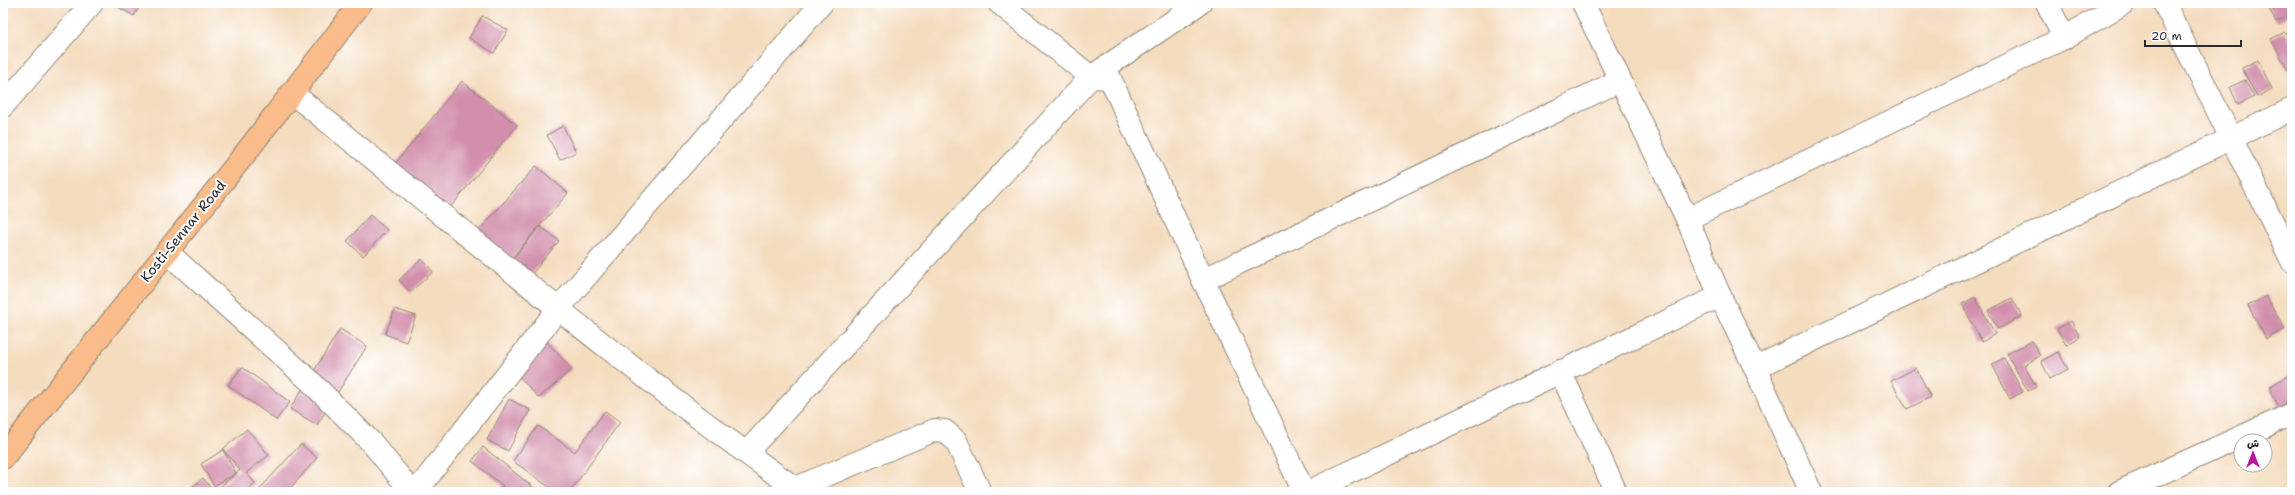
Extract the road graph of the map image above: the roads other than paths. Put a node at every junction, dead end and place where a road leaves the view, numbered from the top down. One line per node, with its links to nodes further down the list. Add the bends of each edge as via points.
1 (92, 3): 14 (street)
2 (361, 3): 13 (highway, Kosti-Sennar Road)
3 (822, 3): 22 (street)
4 (999, 3): 11 (street)
5 (1200, 3): 11 (street)
6 (1583, 3): 12 (street)
7 (2047, 3): 10 (street)
8 (2124, 3): 10 (street)
9 (2164, 3): 16 (street)
10 (2064, 38): 17 (street)
11 (1091, 77): 20 (street, via 1110,78); 26 (street)
12 (1619, 81): 17 (street); 20 (street)
13 (292, 92): 18 (highway, Kosti-Sennar Road); 22 (street)
14 (3, 106)
15 (2292, 109): 16 (street)
16 (2231, 138): 19 (street); 23 (street)
17 (1687, 219): 21 (street)
18 (167, 252): 27 (highway, Kosti-Sennar Road); 29 (street, via 309,380 372,443)
19 (2292, 261)
20 (1203, 280): 32 (street)
21 (1720, 296): 23 (street); 24 (street)
22 (558, 309): 26 (street); 30 (street)
23 (1755, 368): 35 (street)
24 (1560, 371): 33 (street); 34 (street)
25 (2292, 414): 36 (street)
26 (746, 454): 28 (street)
27 (3, 458)
28 (790, 490): 31 (street, via 935,430 945,431 956,441)
29 (412, 492)
30 (416, 492)
31 (980, 492)
32 (1304, 492)
33 (1308, 492)
34 (1616, 492)
35 (1810, 492)
36 (2119, 492)

